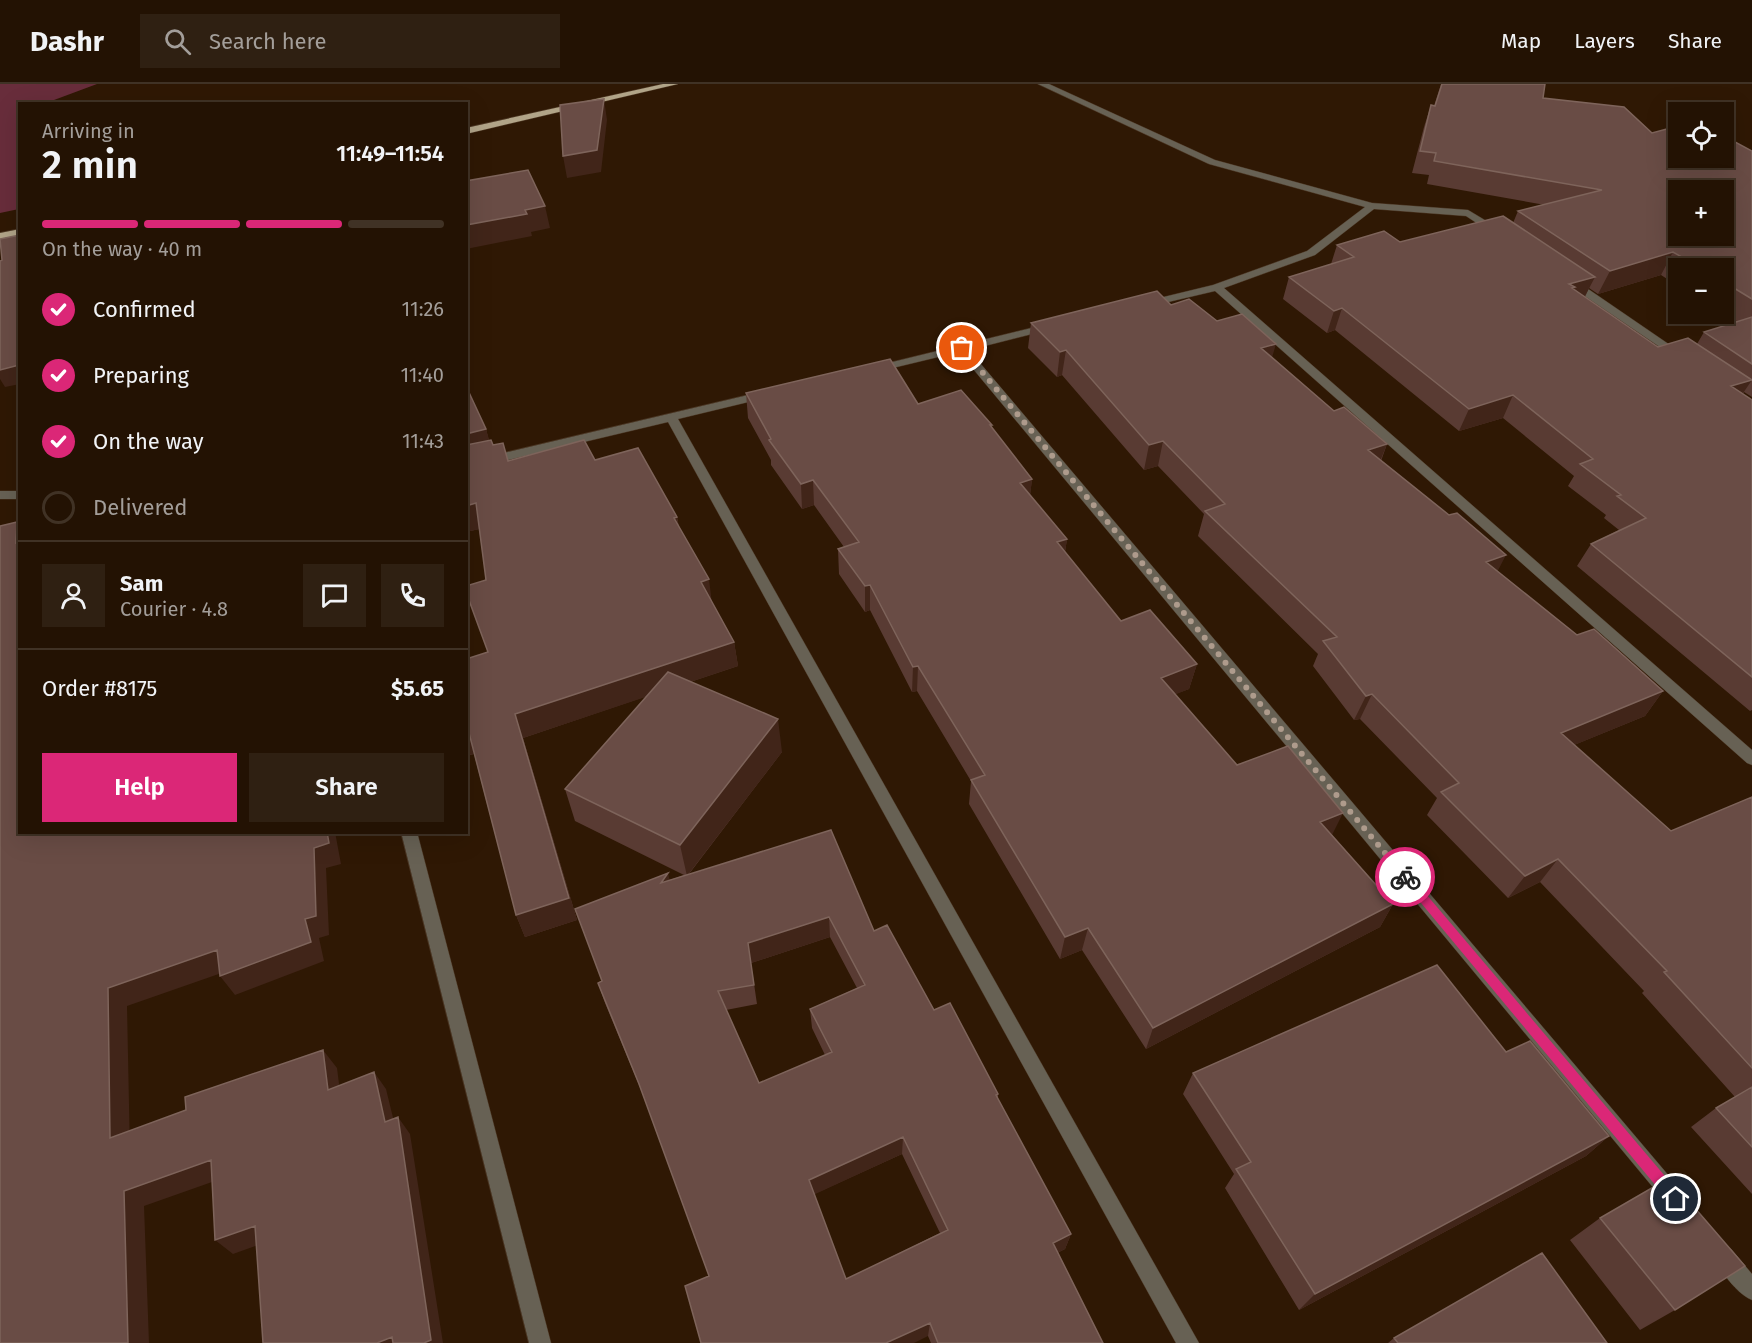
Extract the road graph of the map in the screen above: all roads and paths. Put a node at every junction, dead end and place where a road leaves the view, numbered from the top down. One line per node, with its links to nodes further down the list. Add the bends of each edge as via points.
1 (674, 84): 3 (main road)
2 (1042, 84): 4 (street, via 1212,162)
3 (468, 131)
4 (1372, 206): 7 (street, via 1468,213); 9 (street, via 1311,253)
5 (18, 232): 6 (main road)
6 (0, 236)
7 (1508, 239)
8 (1556, 272): 13 (street)
9 (1217, 287): 10 (street); 20 (street)
10 (1136, 306)
11 (1055, 326): 12 (street)
12 (962, 348): 14 (street); 22 (street)
13 (1693, 365)
14 (869, 370)
15 (776, 392): 16 (street)
16 (671, 417): 17 (street); 26 (street)
17 (468, 466)
18 (0, 495): 19 (street)
19 (18, 495)
20 (1752, 759)
21 (410, 834): 25 (street)
22 (1683, 1208)
23 (1714, 1244): 24 (street)
24 (1752, 1290)
25 (540, 1343)
26 (1188, 1343)

